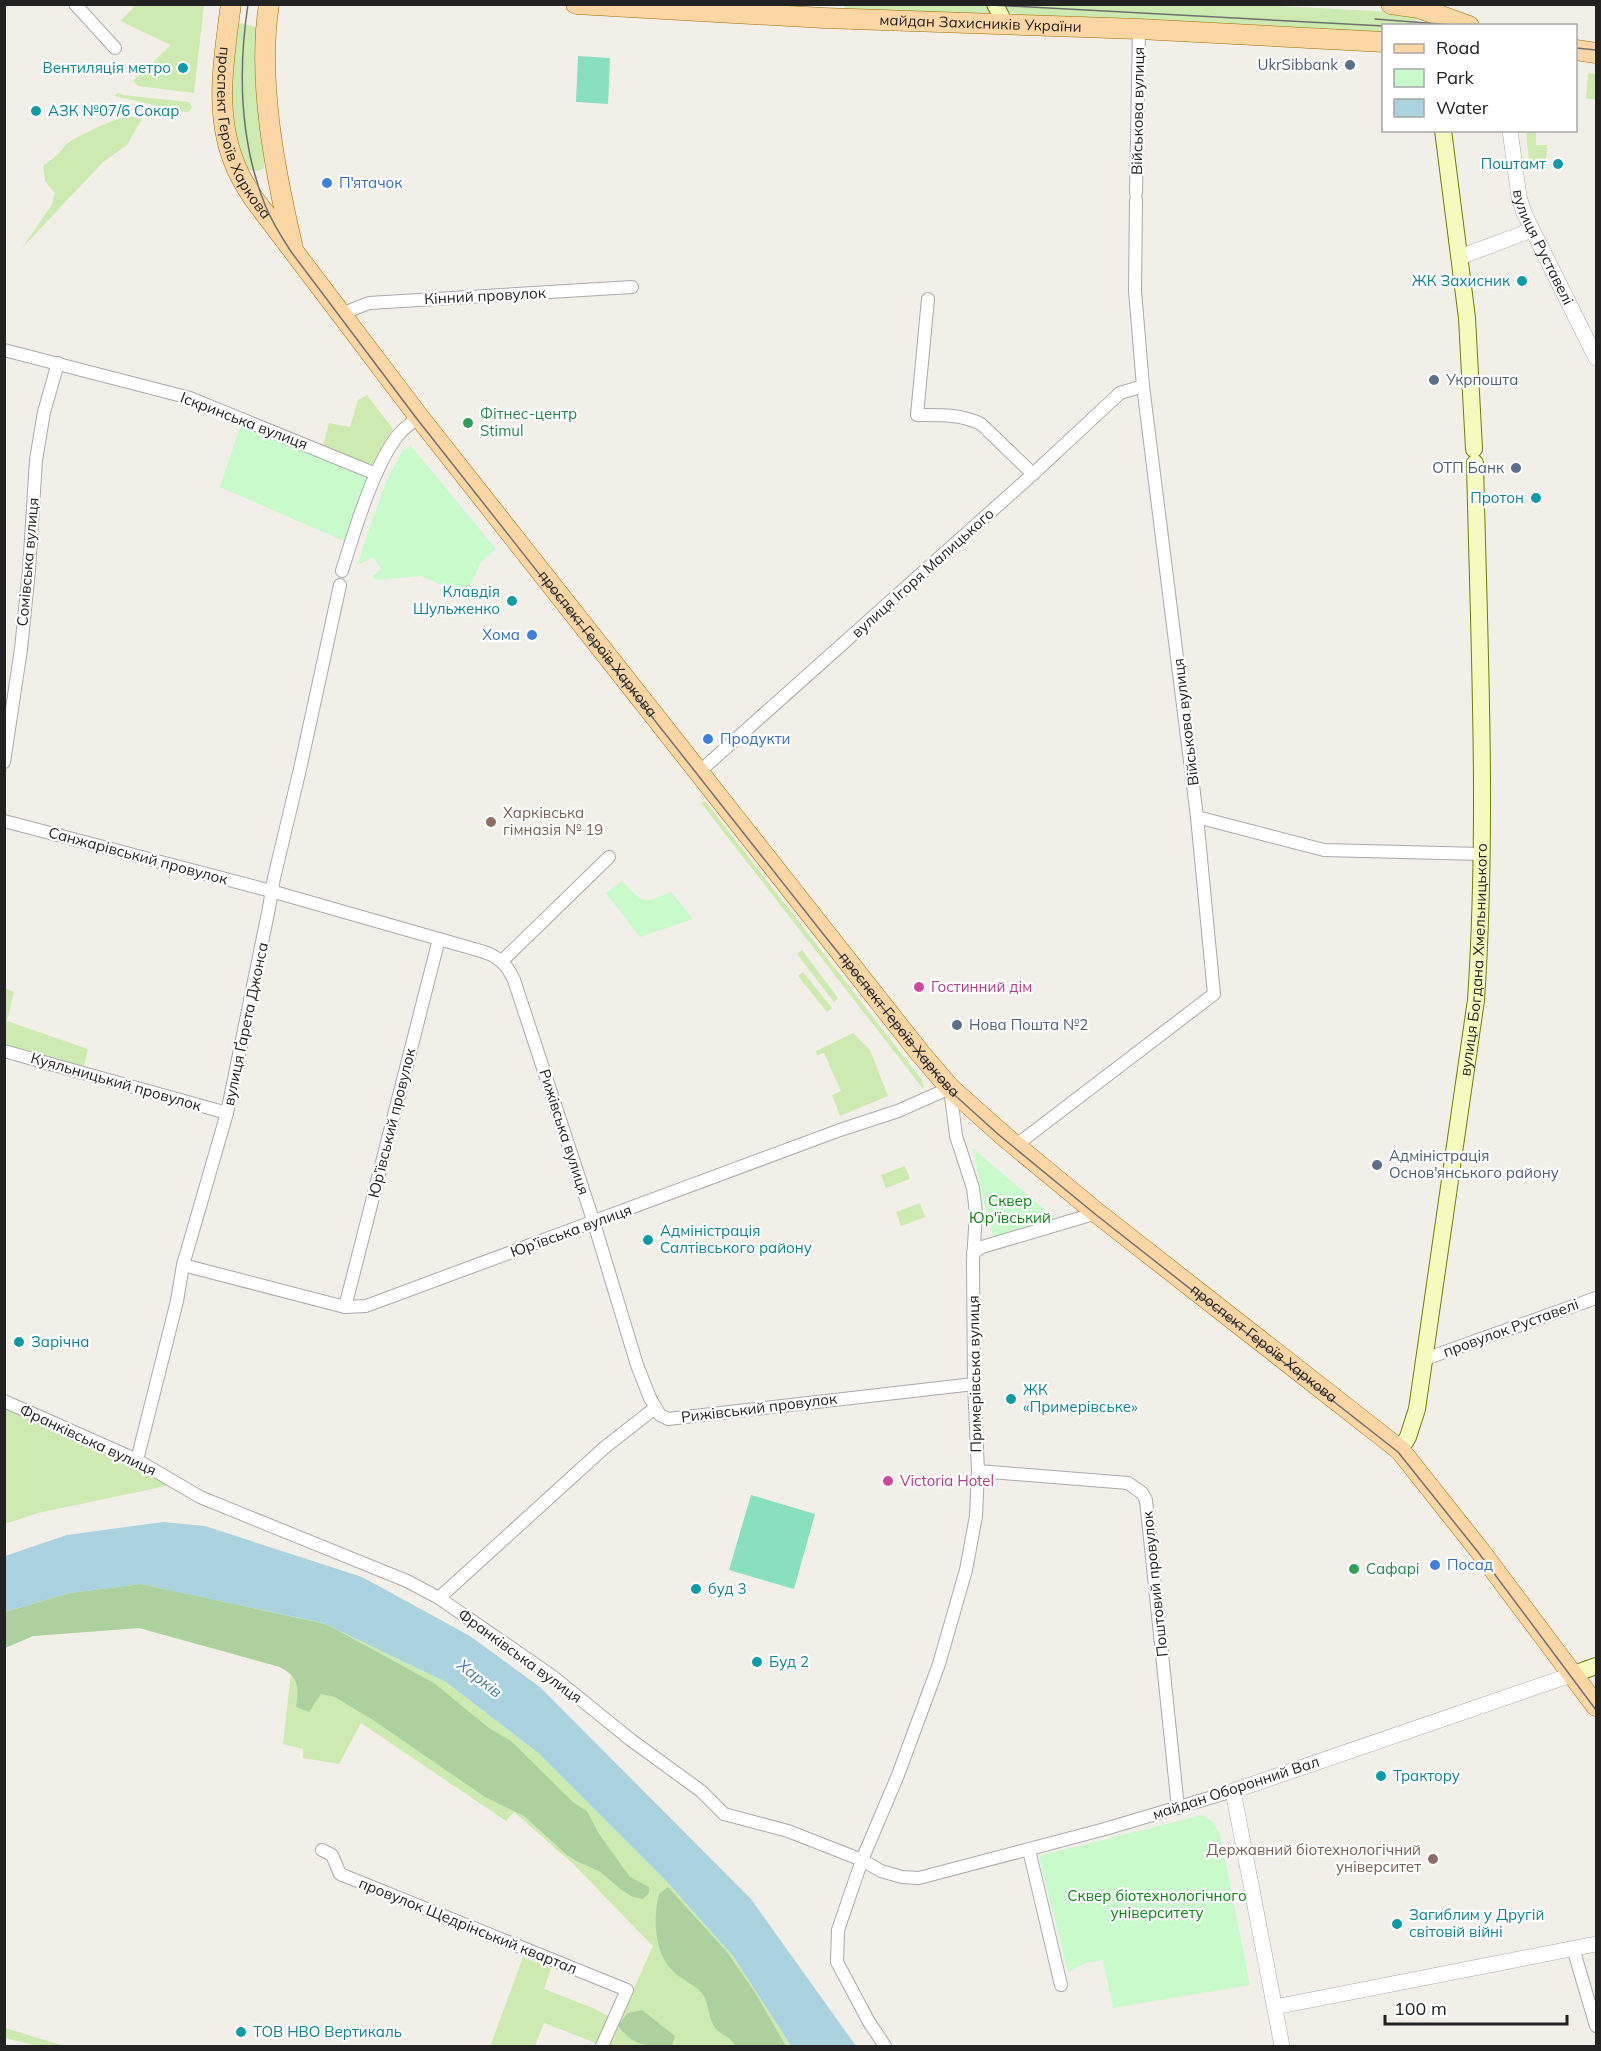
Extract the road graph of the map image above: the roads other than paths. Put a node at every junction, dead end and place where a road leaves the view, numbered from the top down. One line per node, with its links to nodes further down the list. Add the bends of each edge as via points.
1 (75, 4): 13 (street)
2 (576, 4): 7 (main road, майдан Захисників України)
3 (995, 4): 9 (main road)
4 (1391, 4): 8 (main road)
5 (231, 6): 19 (main road, проспект Героїв Харкова, via 222,91 229,146 239,175)
6 (267, 7): 19 (main road, проспект Героїв Харкова, via 266,73 272,142)
7 (836, 11): 9 (main road, майдан Захисників України)
8 (1421, 13): 10 (main road)
9 (1005, 24): 11 (main road, майдан Захисників України)
10 (1462, 24)
11 (1139, 29): 12 (main road, майдан Захисників України); 27 (street, Військова вулиця, via 1135,291)
12 (1382, 42)
13 (116, 48)
14 (1577, 50): 15 (main road)
15 (1596, 53)
16 (1443, 132): 20 (main road, вулиця Богдана Хмельницького)
17 (1510, 132): 18 (street, вулиця Руставелі, via 1519,197)
18 (1532, 230): 20 (street); 25 (street, вулиця Руставелі)
19 (293, 250): 23 (main road, проспект Героїв Харкова)
20 (1460, 257): 37 (main road, вулиця Богдана Хмельницького, via 1474,456)
21 (632, 287): 23 (street, Кінний провулок, via 369,303)
22 (928, 299): 30 (street, via 917,415 960,417 981,424)
23 (341, 314): 28 (main road, проспект Героїв Харкова)
24 (4, 350): 26 (street, Іскринська вулиця)
25 (1596, 358)
26 (58, 363): 29 (street, Іскринська вулиця, via 190,398); 33 (street, Сомівська вулиця, via 36,460 21,649)
27 (1143, 386): 30 (street, вулиця Ігоря Малицького, via 1120,393); 35 (street, Військова вулиця)
28 (419, 417): 29 (street, via 391,445); 34 (main road, проспект Героїв Харкова)
29 (376, 474): 31 (street)
30 (1033, 474): 34 (street, вулиця Ігоря Малицького)
31 (342, 572)
32 (340, 585): 39 (street, вулиця Ґарета Джонса)
33 (4, 762)
34 (702, 769): 43 (main road, проспект Героїв Харкова)
35 (1197, 817): 37 (street, via 1324,850); 45 (street, Військова вулиця, via 1214,994)
36 (4, 821): 39 (street, Санжарівський провулок)
37 (1481, 854): 52 (main road, вулиця Богдана Хмельницького, via 1476,1000)
38 (609, 857): 41 (street)
39 (271, 891): 40 (street); 44 (street, вулиця Ґарета Джонса)
40 (439, 939): 41 (street, via 492,954); 51 (street, Юр’ївський провулок)
41 (502, 961): 47 (street, Рижівська вулиця, via 514,980)
42 (4, 1051): 44 (street, Куяльницький провулок)
43 (950, 1088): 45 (main road, проспект Героїв Харкова); 47 (street, Юр’ївська вулиця, via 898,1111); 48 (street, Примерівська вулиця, via 956,1136 973,1188)
44 (227, 1113): 49 (street, вулиця Ґарета Джонса)
45 (1015, 1146): 46 (main road, проспект Героїв Харкова)
46 (1097, 1213): 48 (street); 56 (main road, проспект Героїв Харкова)
47 (594, 1223): 51 (street, Юр’ївська вулиця, via 366,1306); 55 (street, Рижівська вулиця)
48 (973, 1253): 53 (street, Примерівська вулиця)
49 (183, 1265): 51 (street, Юр’ївська вулиця); 57 (street, вулиця Ґарета Джонса)
50 (1596, 1298): 52 (street, провулок Руставелі)
51 (345, 1307)
52 (1425, 1359): 56 (main road, вулиця Богдана Хмельницького, via 1417,1409)
53 (974, 1384): 55 (street, Рижівський провулок, via 668,1419); 58 (street, Примерівська вулиця)
54 (4, 1401): 57 (street, Франківська вулиця)
55 (655, 1408): 59 (street, via 604,1448)
56 (1400, 1450): 61 (main road, проспект Героїв Харкова)
57 (137, 1460): 59 (street, Франківська вулиця, via 200,1497 407,1581)
58 (978, 1471): 64 (street, Поштовий провулок, via 1128,1483 1142,1492 1146,1500); 67 (street, Примерівська вулиця, via 976,1516 966,1570 939,1664)
59 (439, 1598): 67 (street, Франківська вулиця, via 552,1676 701,1791 724,1814 788,1831)
60 (1596, 1666): 61 (main road)
61 (1574, 1674): 62 (main road, проспект Героїв Харкова); 63 (street, майдан Оборонний Вал)
62 (1596, 1706)
63 (1233, 1791): 64 (street, майдан Оборонний Вал); 71 (street)
64 (1178, 1808): 66 (street, майдан Оборонний Вал)
65 (322, 1850): 73 (street, провулок Щедрінський квартал, via 332,1855 340,1874 627,1990)
66 (1029, 1850): 67 (street, Франківська вулиця, via 920,1878 902,1877); 70 (street)
67 (862, 1860): 74 (street, Примерівська вулиця, via 838,1930 837,1962)
68 (1596, 1944): 69 (street)
69 (1573, 1948): 71 (street); 72 (street)
70 (1061, 1985)
71 (1275, 2007): 75 (street)
72 (1596, 2026)
73 (602, 2046)
74 (885, 2046)
75 (1282, 2046)

